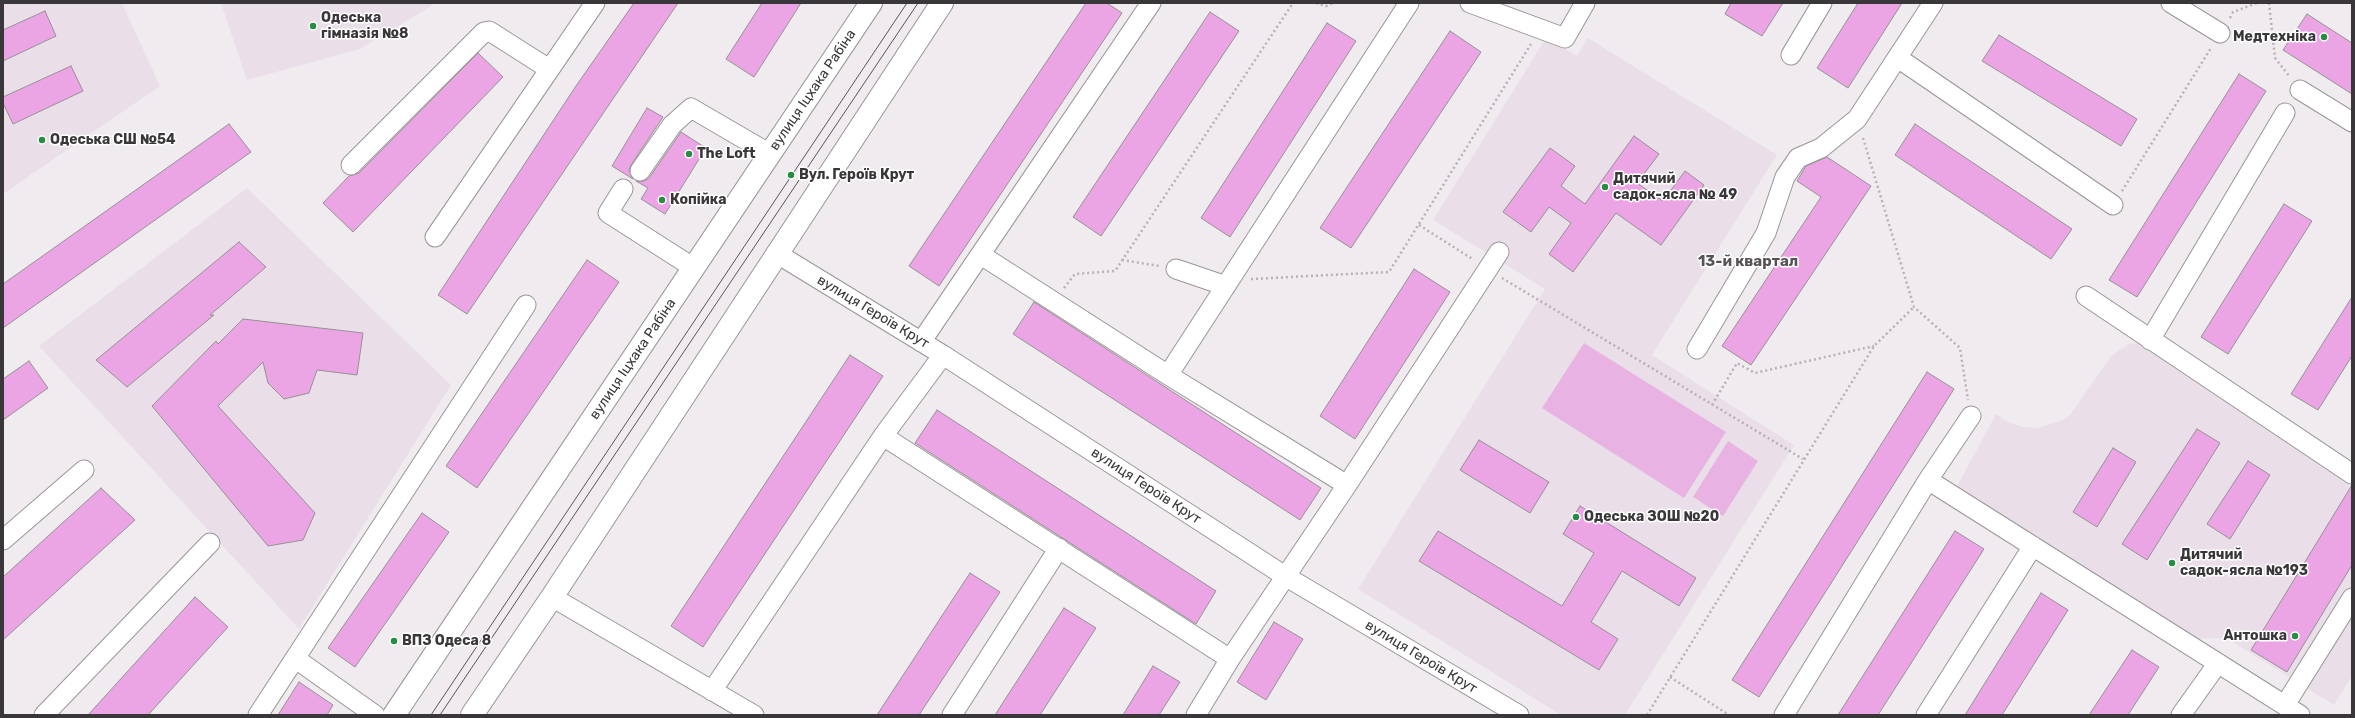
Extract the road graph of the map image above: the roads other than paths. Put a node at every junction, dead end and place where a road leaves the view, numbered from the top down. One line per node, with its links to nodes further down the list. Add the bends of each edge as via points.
1 (595, 3): 14 (street)
2 (871, 3): 18 (main road, вулиця Іцхака Рабіна)
3 (942, 3): 25 (main road)
4 (1151, 3): 26 (street)
5 (1409, 3): 29 (street)
6 (1470, 3): 7 (street, via 1565,38)
7 (1585, 3)
8 (1822, 3): 12 (street)
9 (1933, 3): 13 (street)
10 (2171, 3): 11 (street)
11 (2220, 33)
12 (1791, 55)
13 (1898, 58): 22 (street); 34 (street, via 1857,119 1821,148 1798,158 1789,171 1766,233)
14 (549, 69): 19 (street, via 489,31 484,32); 23 (street)
15 (2300, 90): 17 (street)
16 (2285, 113): 32 (street)
17 (2352, 122)
18 (770, 154): 20 (street, via 691,108 672,125); 27 (main road, вулиця Іцхака Рабіна)
19 (350, 165)
20 (640, 171)
21 (623, 189): 27 (street, via 608,213)
22 (2113, 206)
23 (435, 237)
24 (1499, 252): 42 (street)
25 (776, 253): 33 (street, вулиця Героїв Крут); 48 (main road)
26 (981, 255): 33 (street); 36 (street)
27 (694, 268): 59 (main road, вулиця Іцхака Рабіна)
28 (1176, 269): 29 (street)
29 (1228, 283): 36 (street)
30 (2086, 296): 32 (street)
31 (526, 305): 50 (street)
32 (2150, 340): 39 (street)
33 (921, 342): 35 (street, вулиця Героїв Крут)
34 (1697, 349)
35 (943, 355): 38 (street); 47 (street, вулиця Героїв Крут)
36 (1168, 375): 42 (street)
37 (1971, 416): 41 (street)
38 (883, 436): 46 (street); 53 (street)
39 (2350, 468)
40 (84, 470): 43 (street)
41 (1928, 480): 45 (street); 64 (street)
42 (1347, 485): 47 (street)
43 (3, 540)
44 (210, 542): 56 (street)
45 (2033, 546): 52 (street); 65 (street)
46 (1058, 548): 51 (street); 62 (street)
47 (1285, 576): 51 (street); 63 (street, вулиця Героїв Крут)
48 (552, 597): 53 (street); 60 (main road)
49 (2352, 598): 54 (street)
50 (296, 659): 57 (street); 58 (street)
51 (1230, 659): 55 (street)
52 (2218, 663): 54 (street); 66 (street)
53 (712, 690): 61 (street)
54 (2292, 710)
55 (1200, 713)
56 (44, 715)
57 (258, 715)
58 (375, 715)
59 (394, 715)
60 (472, 715)
61 (754, 715)
62 (952, 715)
63 (1519, 715)
64 (1784, 715)
65 (1926, 715)
66 (2181, 715)

